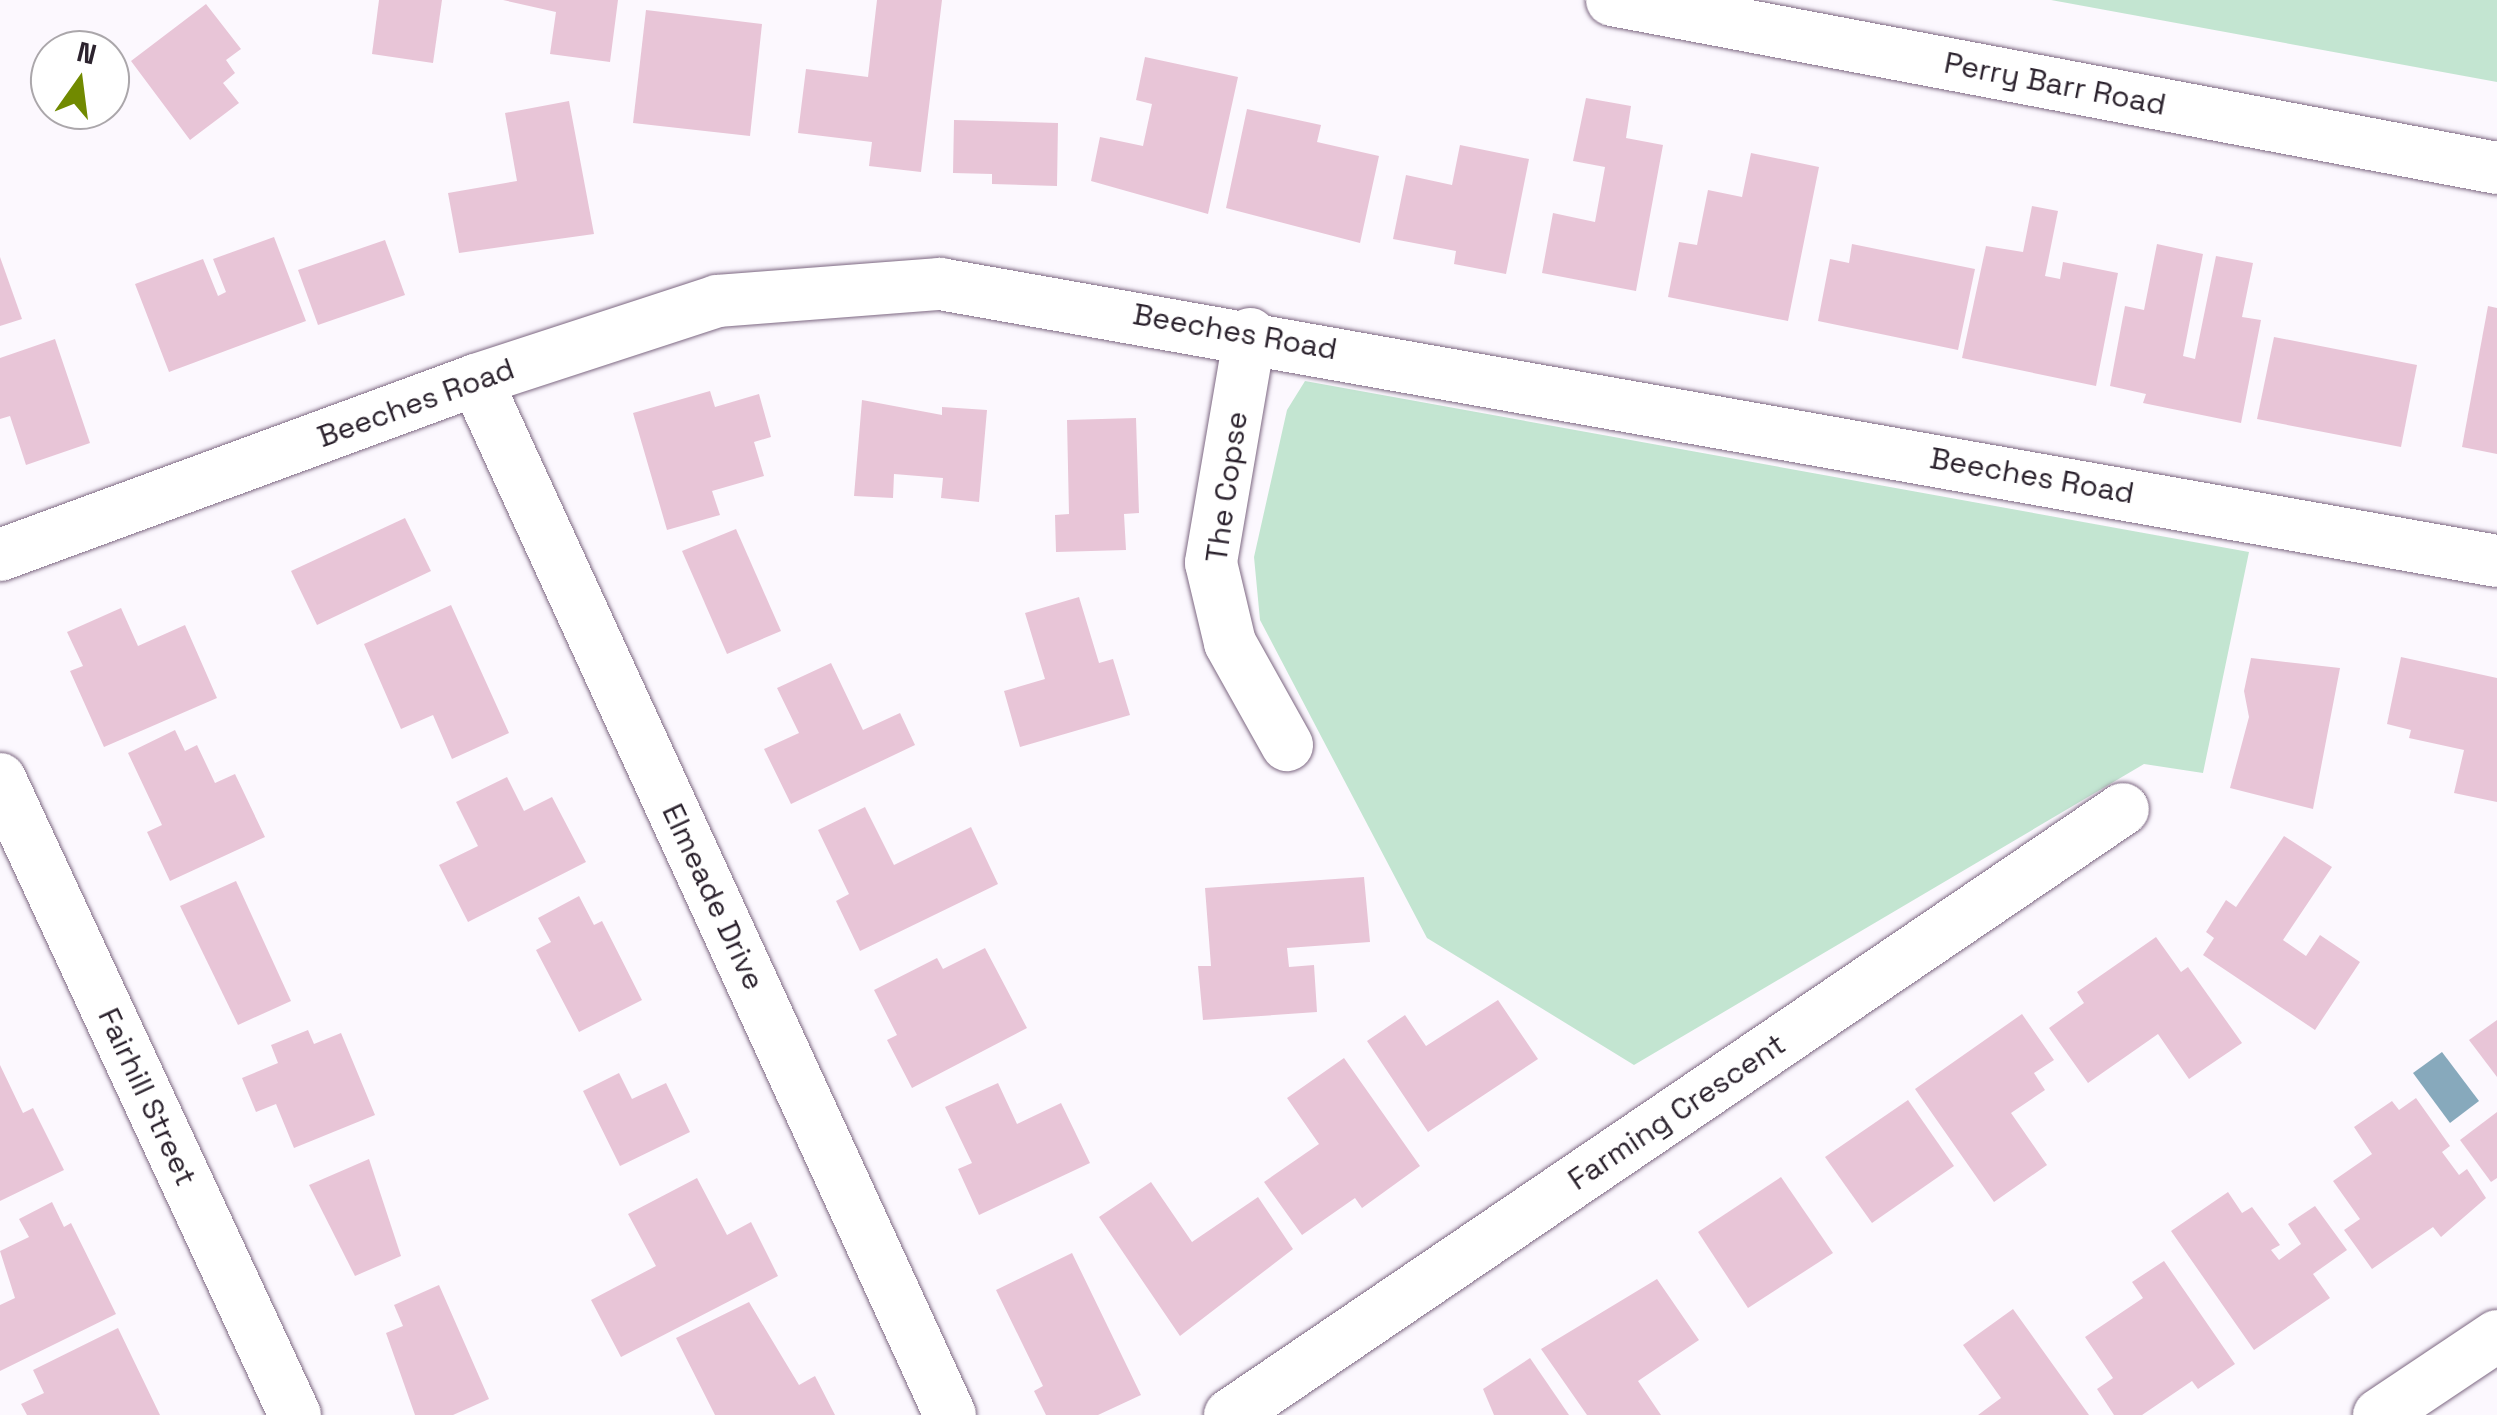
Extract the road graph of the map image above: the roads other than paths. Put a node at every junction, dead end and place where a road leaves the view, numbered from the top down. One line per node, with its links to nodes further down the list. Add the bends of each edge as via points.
1 (1612, 0): 2 (street, Perry Barr Road)
2 (2497, 168)
3 (1250, 334): 4 (street, Beeches Road, via 940,284 717,300); 6 (street, Beeches Road); 7 (street, The Copse, via 1211,563 1230,643)
4 (476, 380): 5 (street, Beeches Road); 12 (street, Elmeade Drive)
5 (0, 554)
6 (2497, 561)
7 (1287, 745)
8 (0, 779): 11 (street, Fairhill Street)
9 (2123, 809): 13 (street, Farming Crescent)
10 (2497, 1336): 14 (street)
11 (295, 1415)
12 (950, 1415)
13 (1230, 1415)
14 (2379, 1415)

